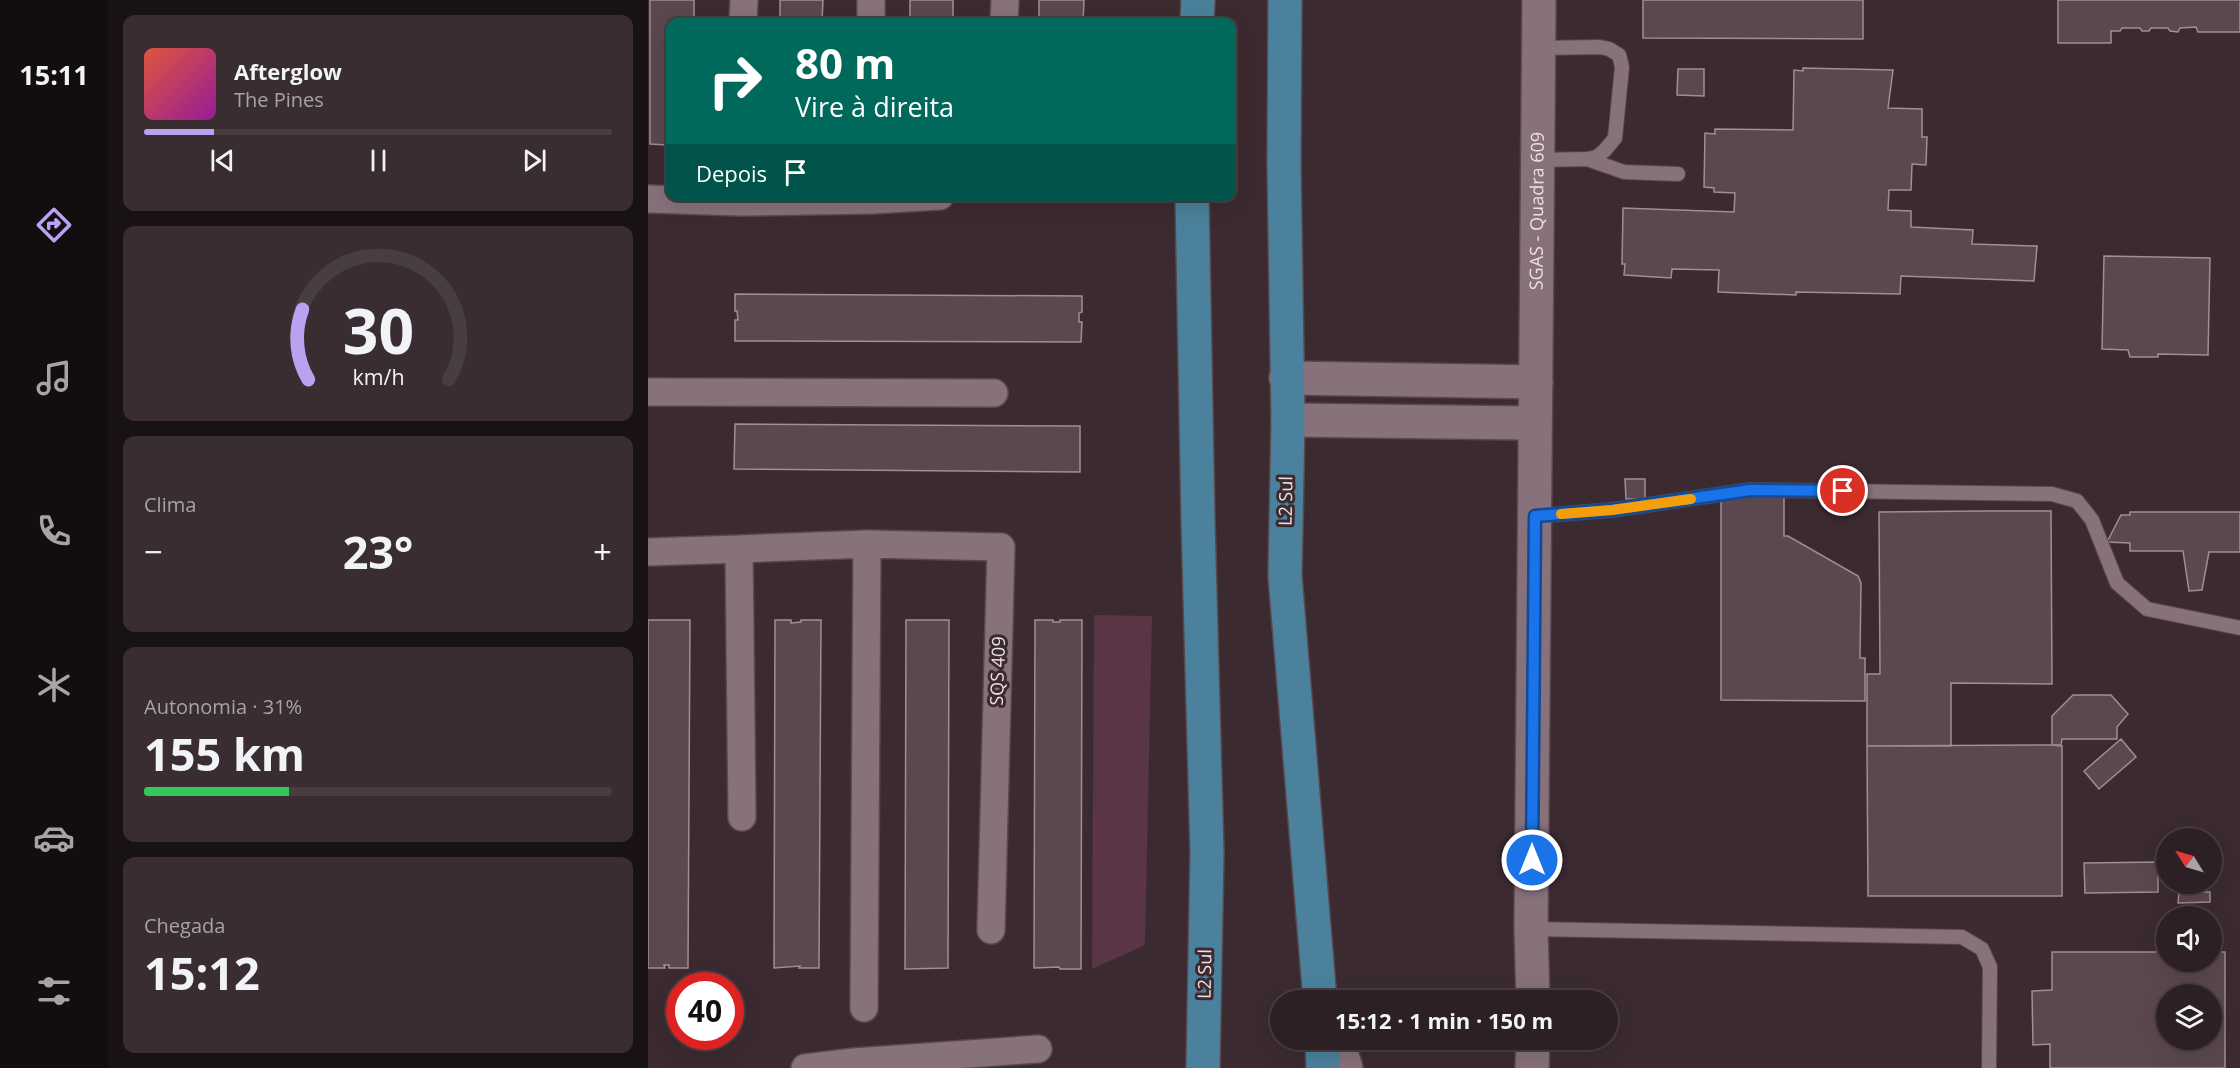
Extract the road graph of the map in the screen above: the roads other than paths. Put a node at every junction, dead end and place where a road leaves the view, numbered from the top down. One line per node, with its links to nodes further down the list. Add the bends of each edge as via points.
1 (744, 0): 7 (street)
2 (871, 0): 8 (street)
3 (1005, 0): 9 (street)
4 (1198, 0): 10 (main road)
5 (1285, 0): 18 (main road, L2 Sul)
6 (1539, 0): 11 (street, SGAS - Quadra 609)
7 (743, 18)
8 (871, 18)
9 (1004, 18)
10 (1197, 18)
11 (1539, 48): 12 (street, SGAS - Quadra 609); 13 (lane, via 1600,47 1619,56 1622,67 1615,138 1597,157)
12 (1538, 159): 13 (lane); 19 (street, SGAS - Quadra 609)
13 (1587, 159): 14 (lane, via 1624,172)
14 (1678, 174)
15 (648, 200): 16 (street)
16 (666, 200)
17 (1192, 201): 40 (main road, L2 Sul, via 1207,852)
18 (1286, 378): 19 (street); 22 (main road, L2 Sul)
19 (1536, 382): 23 (street, SGAS - Quadra 609)
20 (648, 392): 21 (street)
21 (994, 393)
22 (1288, 420): 23 (street); 32 (main road, L2 Sul, via 1285,576)
23 (1535, 423): 24 (street, SGAS - Quadra 609)
24 (1535, 516): 28 (lane, via 1612,510 1750,490 2052,494 2076,501 2092,520 2117,583 2147,609); 30 (street, SGAS - Quadra 609)
25 (867, 544): 26 (street, SQS 409); 31 (street, SQS 409, via 1001,546); 34 (street)
26 (739, 549): 27 (street, SQS 409); 29 (street)
27 (648, 552)
28 (2240, 628)
29 (742, 817)
30 (1532, 929): 33 (street, SGAS - Quadra 609); 44 (lane, via 1962,937 1982,949 1990,966)
31 (991, 930)
32 (1321, 990)
33 (1533, 990)
34 (864, 1008)
35 (1038, 1049): 39 (street)
36 (1322, 1050): 41 (main road)
37 (1340, 1050): 42 (street)
38 (1533, 1050): 43 (street)
39 (805, 1068)
40 (1203, 1068)
41 (1323, 1068)
42 (1346, 1068)
43 (1533, 1068)
44 (1989, 1068)

